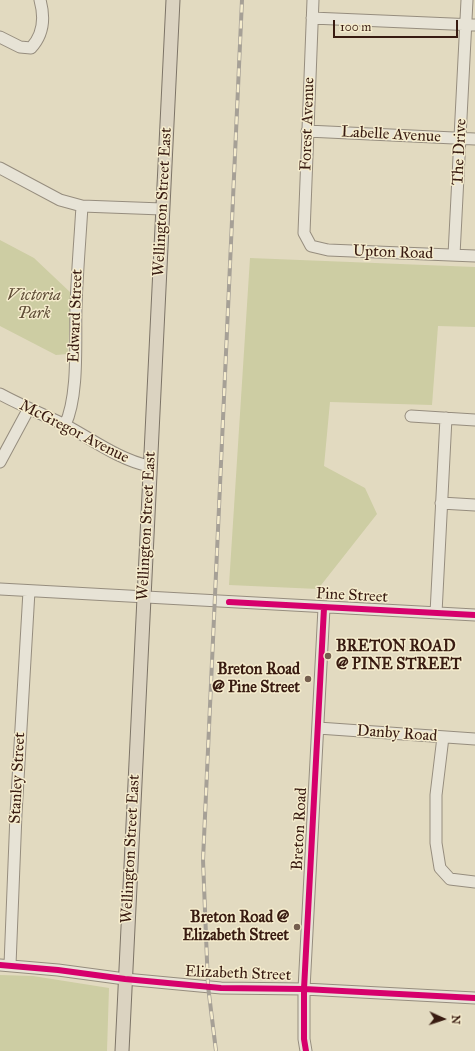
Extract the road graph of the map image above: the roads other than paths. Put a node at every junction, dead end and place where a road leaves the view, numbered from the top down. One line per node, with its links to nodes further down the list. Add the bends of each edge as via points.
1 (40, 0): 7 (street, via 44,13 42,28 31,48 20,47)
2 (173, 0): 13 (main road, Wellington Street East)
3 (313, 0): 5 (street, Forest Avenue)
4 (467, 0): 6 (street, The Drive)
5 (312, 18): 6 (street); 8 (street, Forest Avenue)
6 (470, 25): 9 (street, The Drive)
7 (0, 37)
8 (307, 131): 9 (street, Labelle Avenue); 14 (street, Forest Avenue, via 304,233)
9 (461, 138): 10 (street, Labelle Avenue); 15 (street, The Drive)
10 (475, 139)
11 (0, 168): 12 (street, via 60,200)
12 (82, 206): 13 (street); 22 (street, Edward Street, via 74,376 70,414)
13 (162, 209): 24 (main road, Wellington Street East)
14 (311, 246): 15 (street, Upton Road, via 328,250)
15 (454, 255): 16 (street, Upton Road)
16 (475, 256)
17 (0, 394): 18 (street, McGregor Avenue)
18 (28, 410): 22 (street, McGregor Avenue); 23 (street)
19 (411, 416): 20 (street)
20 (446, 418): 21 (street); 25 (street)
21 (475, 420)
22 (65, 425): 24 (street, McGregor Avenue, via 135,463)
23 (0, 462)
24 (149, 466): 29 (main road, Wellington Street East)
25 (441, 504): 26 (street); 31 (street)
26 (475, 505)
27 (0, 589): 28 (street, Pine Street)
28 (29, 591): 29 (street, Pine Street); 37 (street, Stanley Street)
29 (143, 597): 30 (street, Pine Street); 38 (main road, Wellington Street East)
30 (324, 608): 31 (street, Pine Street); 33 (street, Breton Road)
31 (436, 613): 32 (street, Pine Street)
32 (475, 615)
33 (318, 728): 34 (street, Danby Road); 39 (street, Breton Road)
34 (443, 737): 35 (street, Danby Road); 36 (street, via 436,795 436,843 440,868 450,879)
35 (475, 739)
36 (475, 882)
37 (5, 965): 38 (street, Elizabeth Street)
38 (125, 979): 39 (street, Elizabeth Street, via 221,988); 41 (main road, Wellington Street East)
39 (304, 989): 40 (street, Elizabeth Street); 44 (street, Breton Road)
40 (475, 998)
41 (122, 1032): 42 (main road); 43 (main road, Wellington Street East)
42 (115, 1051)
43 (122, 1051)
44 (306, 1051)

